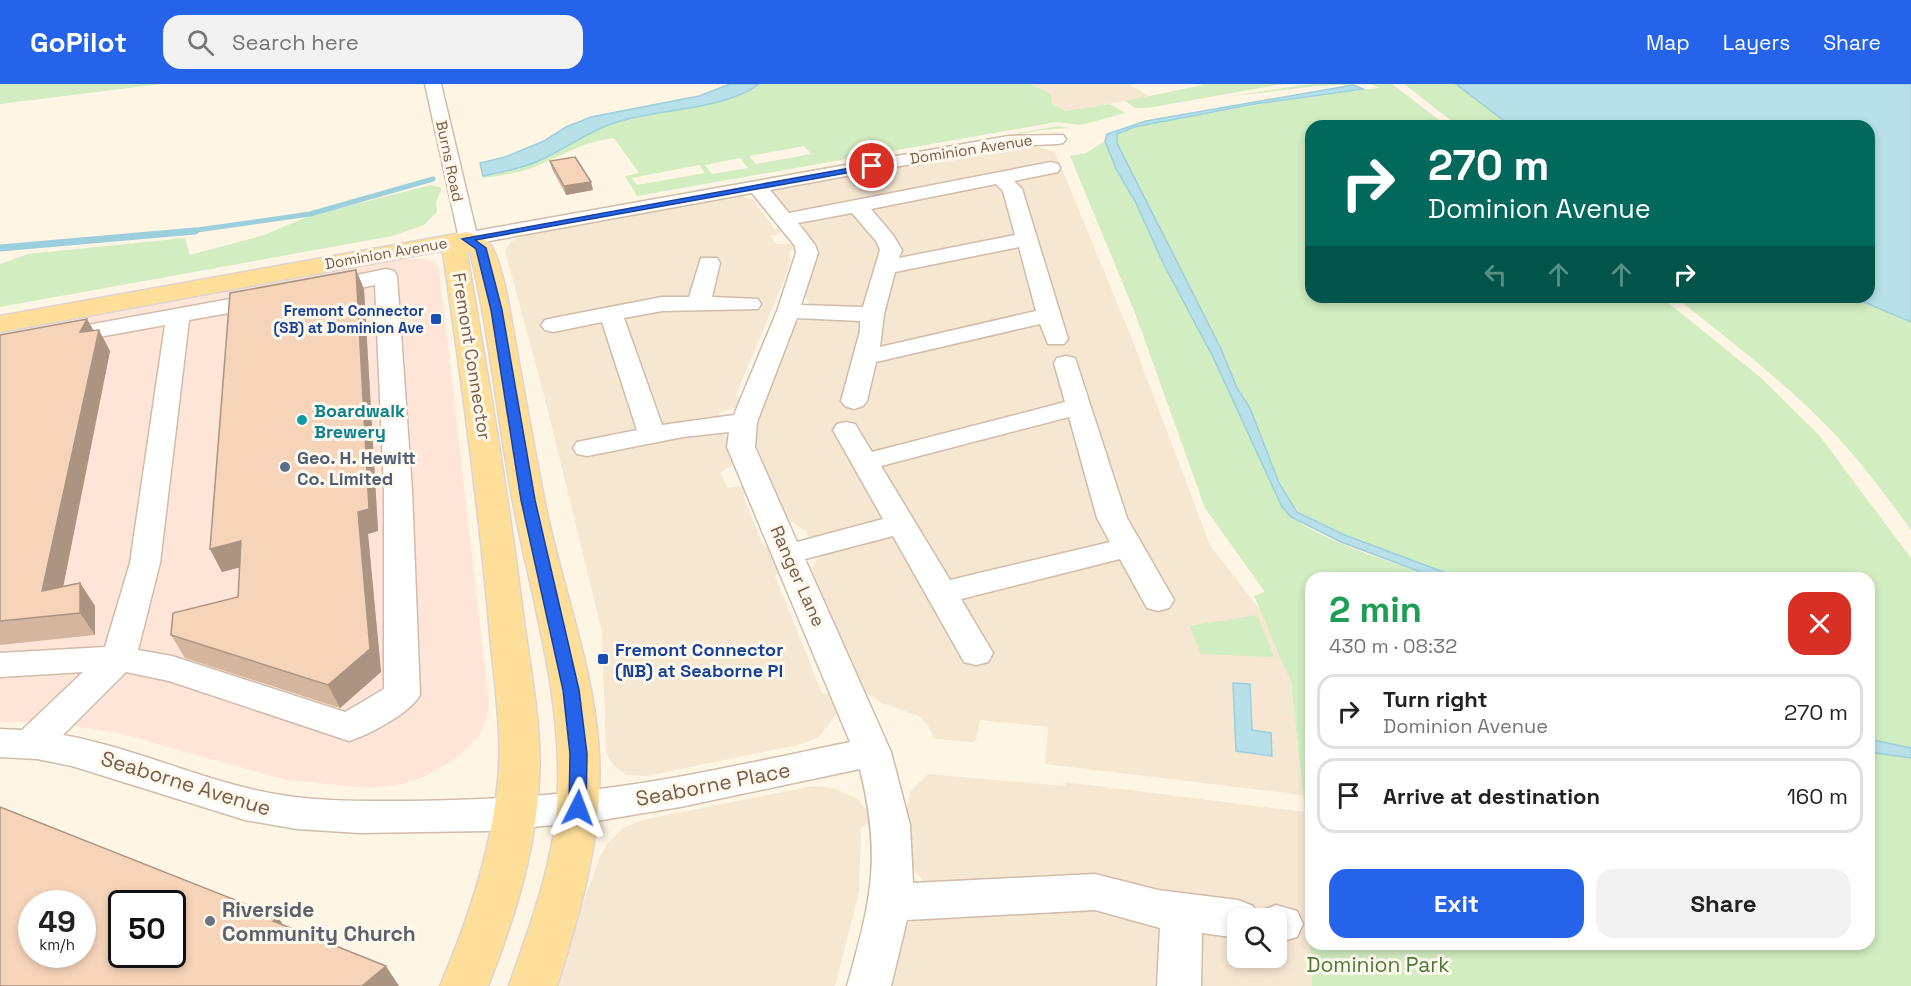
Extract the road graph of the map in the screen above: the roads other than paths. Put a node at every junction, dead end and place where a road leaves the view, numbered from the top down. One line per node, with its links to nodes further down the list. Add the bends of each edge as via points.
1 (434, 84): 8 (street, Burns Road)
2 (1057, 139): 5 (street, Dominion Avenue, via 1009,141)
3 (1052, 168): 4 (street)
4 (999, 177): 6 (street); 9 (street, via 1012,189)
5 (757, 187): 7 (street, Ranger Lane); 8 (street, Dominion Avenue)
6 (857, 206): 7 (street); 11 (street, via 888,242 891,250)
7 (785, 220): 14 (street, Ranger Lane, via 807,253)
8 (467, 239): 19 (main road, Dominion Avenue); 40 (main road, Fremont Connector, via 481,248 497,310 528,500 571,690 579,754); 41 (main road, Fremont Connector, via 455,253 499,535 520,751)
9 (1027, 239): 11 (street); 18 (street)
10 (709, 263): 12 (street)
11 (887, 267): 16 (street)
12 (699, 304): 13 (street); 15 (street, via 662,304)
13 (750, 304)
14 (789, 311): 16 (street); 25 (street, Ranger Lane)
15 (611, 314): 20 (street); 27 (street)
16 (872, 314): 22 (street)
17 (178, 315): 21 (street); 36 (street, via 145,563); 36 (street, via 386,276 398,490 402,695 349,727 172,669)
18 (1049, 315): 22 (street); 24 (street)
19 (0, 324)
20 (554, 326)
21 (0, 348)
22 (867, 357): 23 (street)
23 (854, 401)
24 (1079, 406): 29 (street); 31 (street, via 1112,518)
25 (744, 422): 27 (street); 32 (street, Ranger Lane, via 743,453)
26 (846, 430): 29 (street)
27 (652, 435): 28 (street)
28 (587, 448)
29 (865, 462): 30 (street)
30 (901, 524): 32 (street); 33 (street)
31 (1126, 548): 33 (street); 34 (street)
32 (788, 554): 39 (street, Ranger Lane)
33 (942, 593): 35 (street)
34 (1158, 600)
35 (976, 653)
36 (119, 658): 37 (street); 38 (street)
37 (0, 664)
38 (15, 744): 41 (street, Seaborne Avenue, via 89,754 240,803 280,811 378,817)
39 (873, 752): 40 (street, Seaborne Place); 42 (street, Ranger Lane, via 890,817)
40 (578, 808): 41 (street, Seaborne Place); 46 (main road, Fremont Connector, via 560,904)
41 (517, 813): 45 (main road, Fremont Connector, via 493,910)
42 (890, 903): 43 (street, via 1095,892); 47 (street, Ranger Lane)
43 (1182, 912): 44 (street); 48 (street)
44 (1227, 918)
45 (464, 986)
46 (533, 986)
47 (869, 986)
48 (1179, 986)

